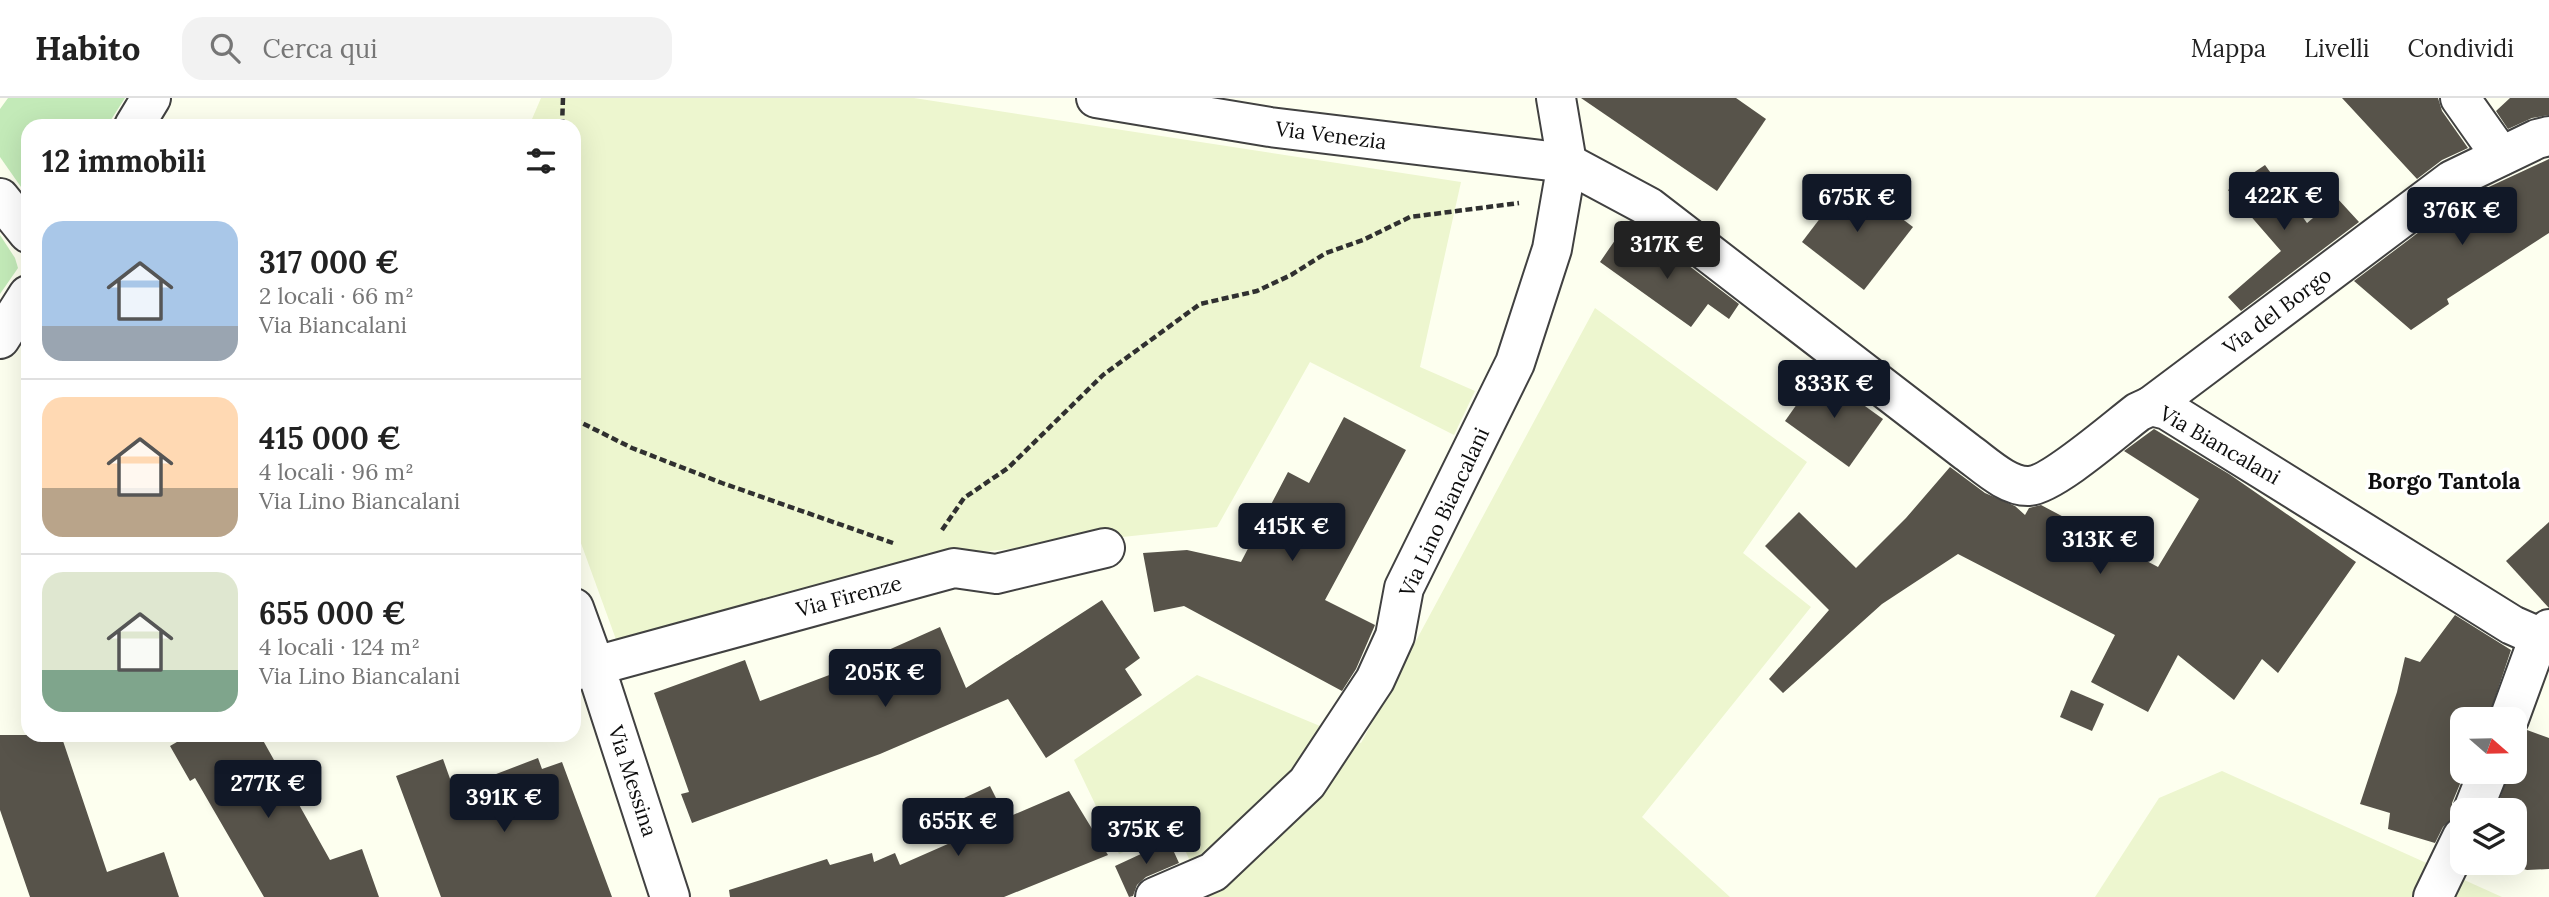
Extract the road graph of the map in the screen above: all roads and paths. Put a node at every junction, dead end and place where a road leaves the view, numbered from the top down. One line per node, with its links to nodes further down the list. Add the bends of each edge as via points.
1 (151, 98): 7 (street)
2 (563, 98): 8 (path)
3 (1096, 98): 6 (street, Via Venezia)
4 (1556, 98): 11 (street, Via Lino Biancalani)
5 (2478, 105): 10 (street)
6 (1270, 113): 11 (street, Via Venezia)
7 (138, 119)
8 (562, 119)
9 (2549, 136): 10 (street, Via del Borgo)
10 (2501, 156): 16 (street, Via del Borgo, via 2452,180)
11 (1565, 178): 16 (street, Via Biancalani, via 1650,207 2009,481 2030,486 2056,475); 20 (path, via 1516,203 1410,217 1326,253 1257,291 1200,304 1103,374 1008,468 964,498 935,540); 27 (street, Via Lino Biancalani, via 1552,249 1515,363 1404,588 1395,636 1375,680 1307,783 1213,872)
12 (0, 198): 13 (street)
13 (21, 224)
14 (21, 306): 15 (street)
15 (0, 339)
16 (2151, 406): 21 (street, Via Biancalani, via 2167,410 2512,625)
17 (581, 422): 18 (path, via 722,483)
18 (897, 544)
19 (1105, 548): 20 (street, Via Firenze, via 996,573 954,568)
20 (930, 574): 23 (street, Via Firenze)
21 (2544, 633): 24 (street)
22 (581, 650): 23 (street, Via Messina)
23 (584, 668): 26 (street, Via Messina)
24 (2514, 707)
25 (2450, 861): 28 (street)
26 (670, 897)
27 (1155, 897)
28 (2433, 897)

